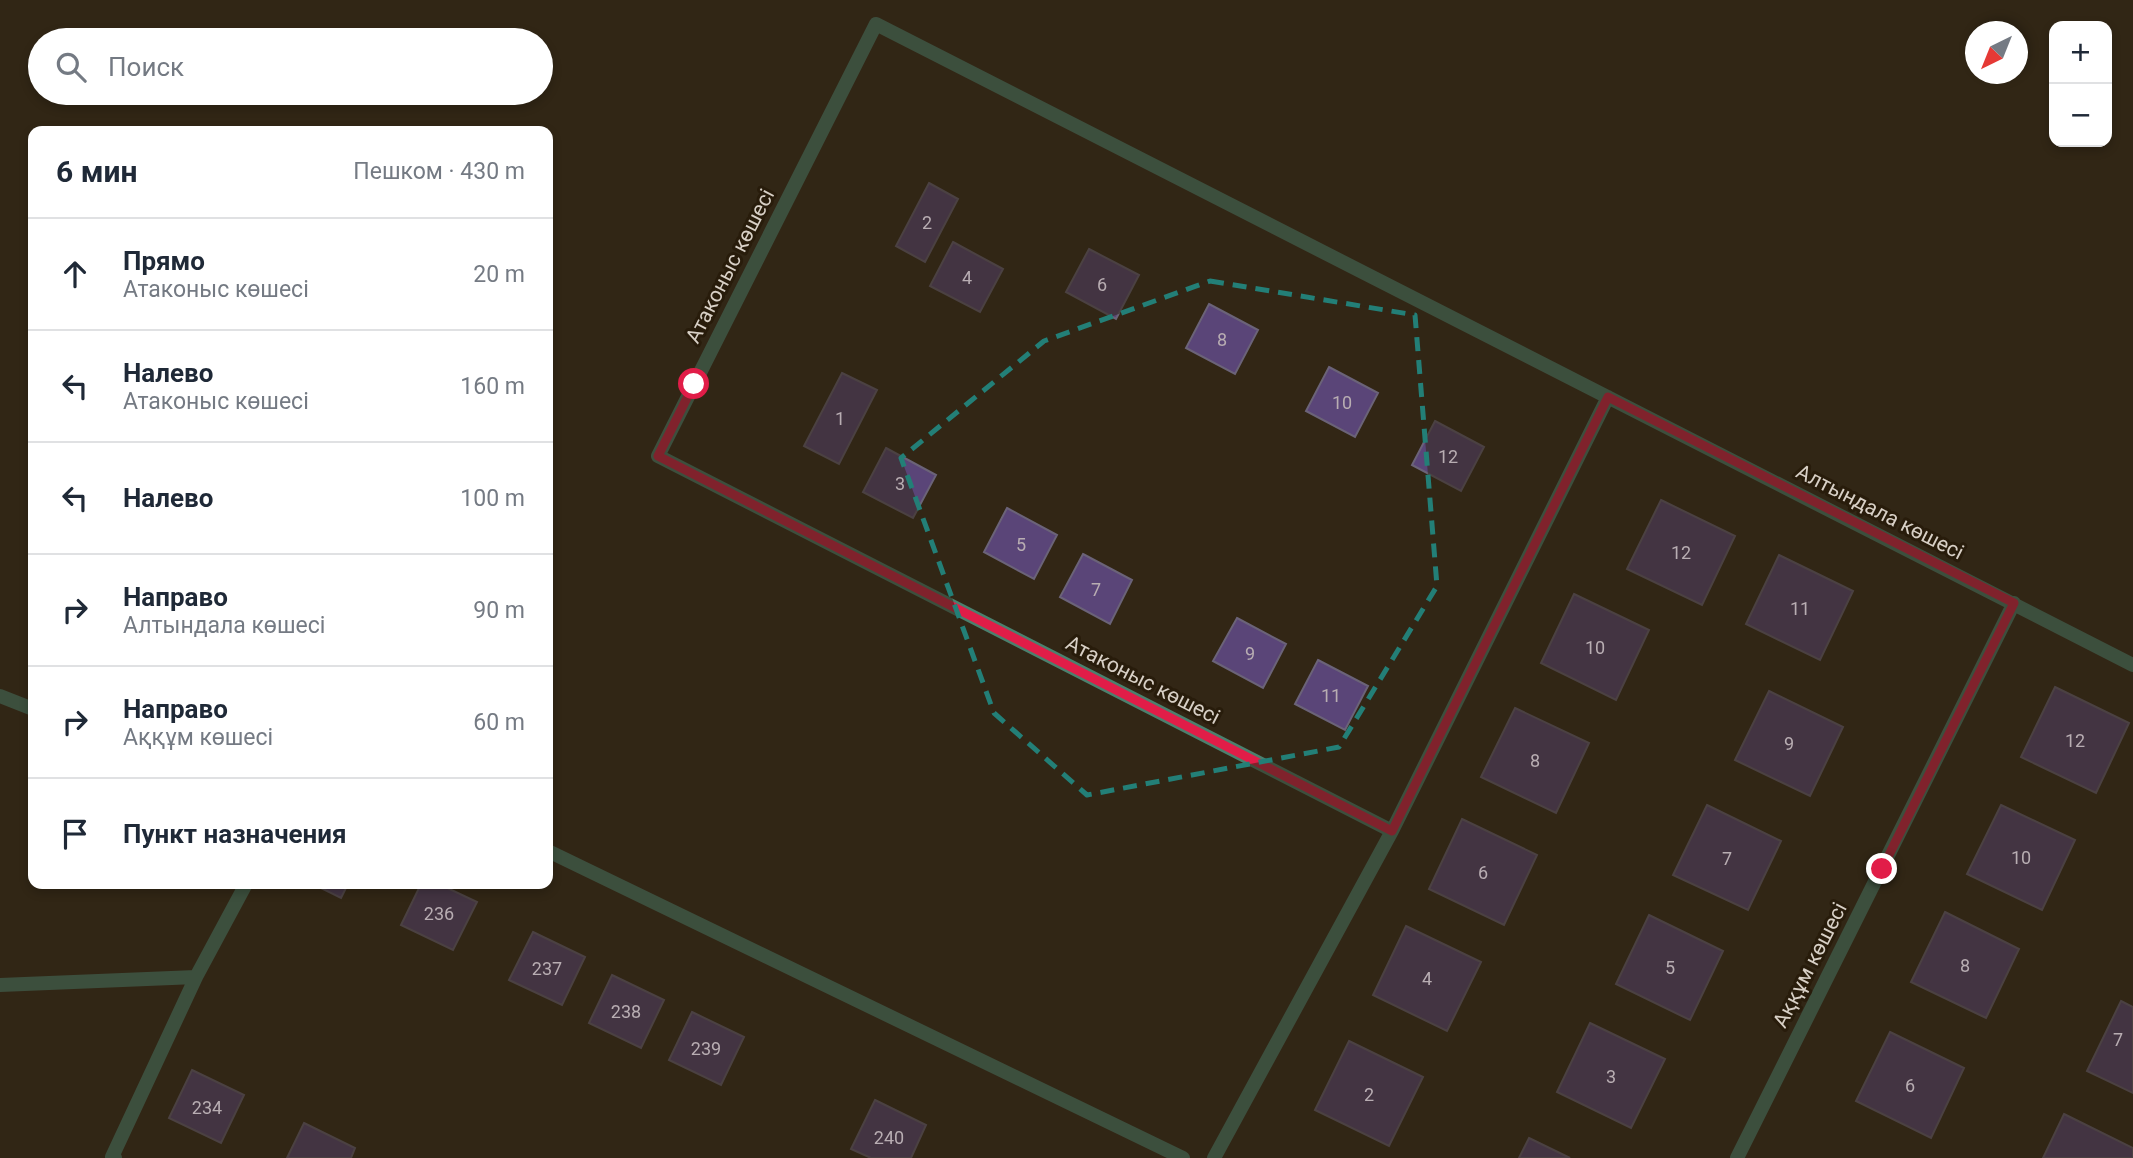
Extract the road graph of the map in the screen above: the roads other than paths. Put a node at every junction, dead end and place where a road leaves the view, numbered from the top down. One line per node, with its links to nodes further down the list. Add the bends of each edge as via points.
1 (1608, 397): 2 (street, Алтындала көшесі); 6 (street); 6 (street, Атаконыс көшесі, via 876,24 664,443 658,456)
2 (2014, 603): 3 (street, Алтындала көшесі); 14 (street, Аққұм көшесі)
3 (2133, 665)
4 (0, 695): 5 (street)
5 (28, 707)
6 (1392, 831): 13 (street)
7 (553, 853): 12 (street)
8 (243, 889): 9 (street)
9 (196, 976): 10 (street); 11 (street)
10 (0, 985)
11 (115, 1158)
12 (1183, 1158)
13 (1213, 1158)
14 (1737, 1158)

